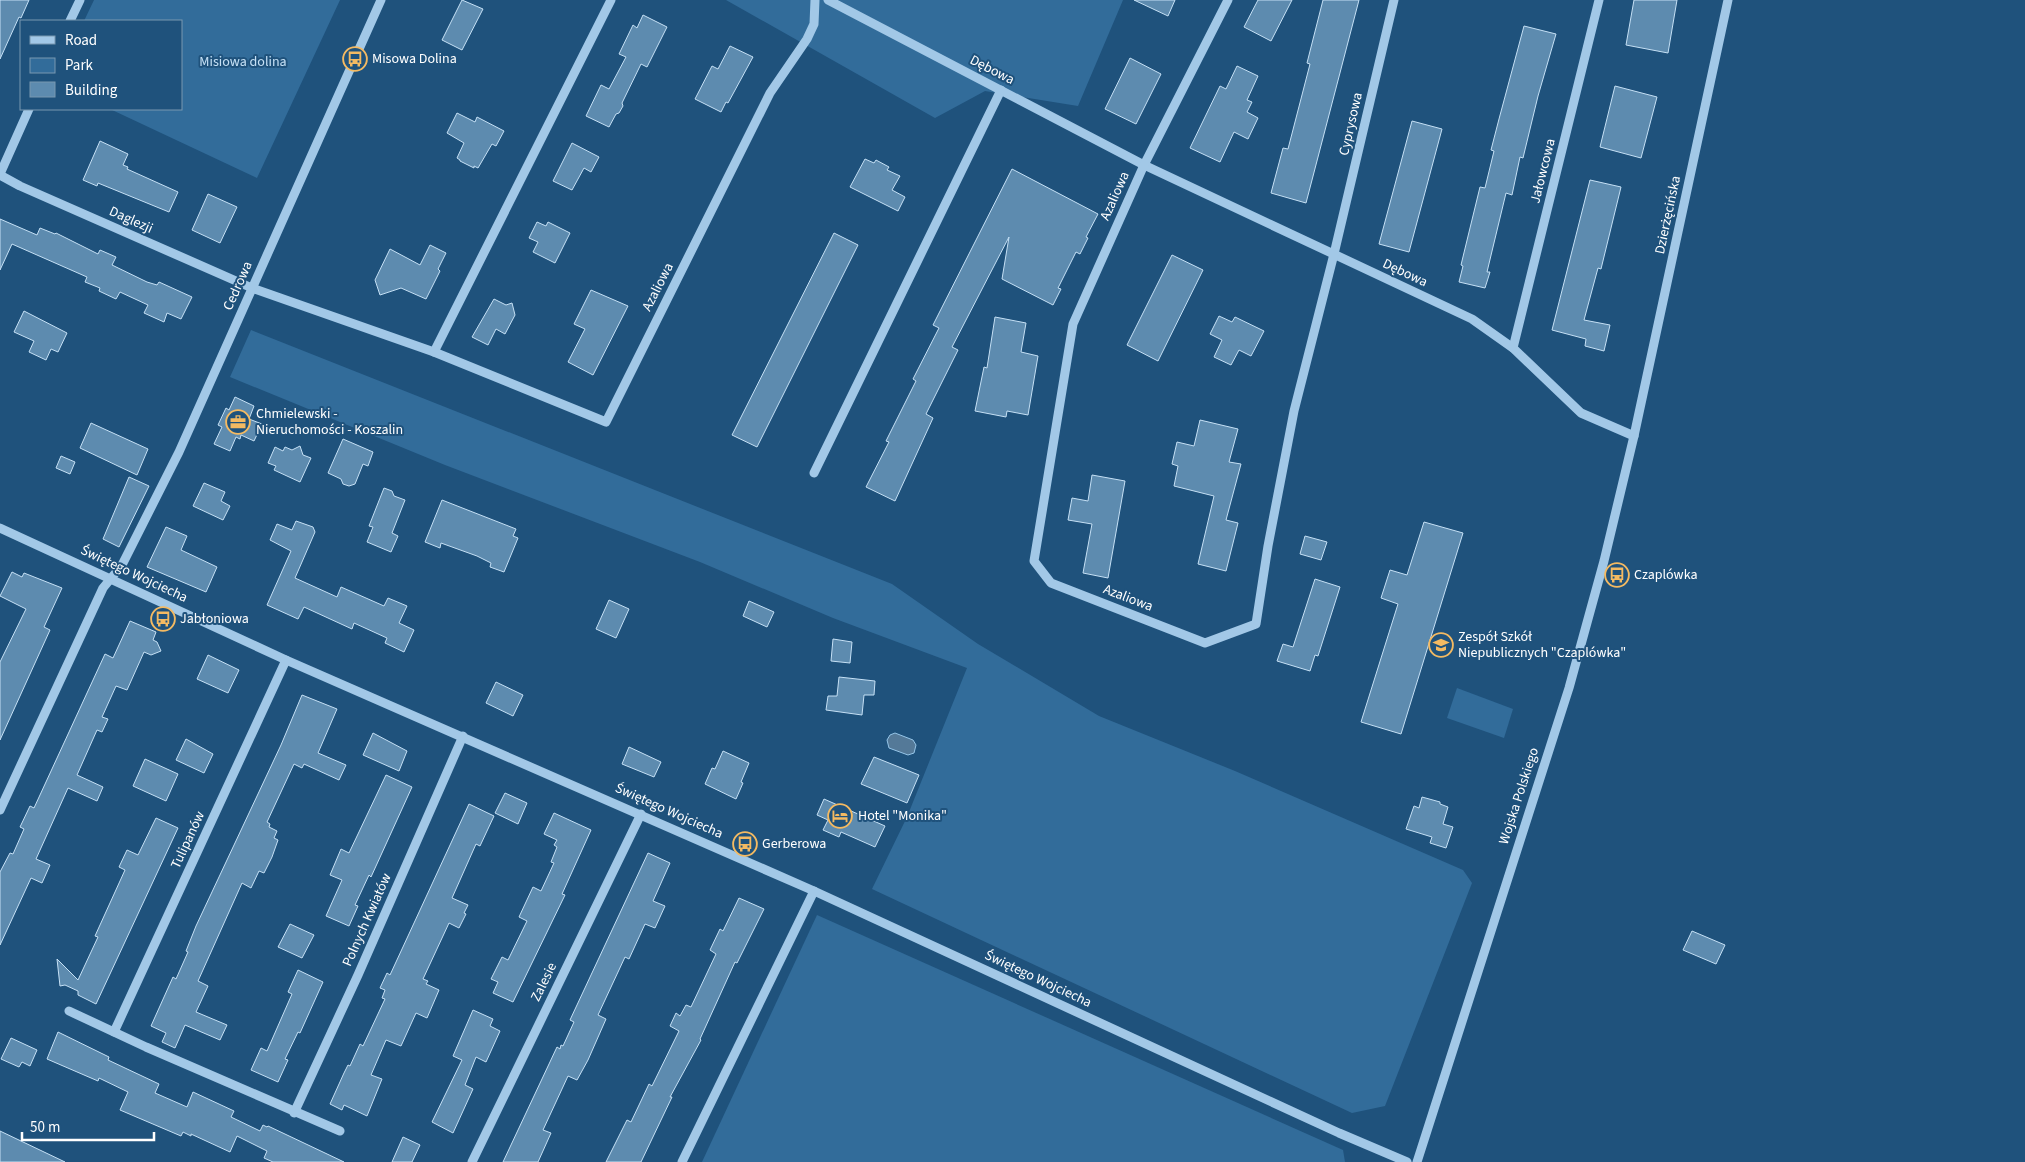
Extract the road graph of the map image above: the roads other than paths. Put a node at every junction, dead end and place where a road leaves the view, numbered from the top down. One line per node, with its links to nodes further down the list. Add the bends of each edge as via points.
1 (80, 0): 10 (street)
2 (381, 0): 16 (street, Cedrowa)
3 (611, 0): 18 (street)
4 (815, 0): 18 (street, Azaliowa, via 814,24 807,39 770,93 606,422)
5 (828, 0): 11 (street, Dębowa)
6 (1228, 0): 13 (street)
7 (1394, 0): 15 (street, Cyprysowa)
8 (1599, 0): 17 (street, Jałowcowa)
9 (1728, 0): 19 (street, Dzierżęcińska)
10 (70, 20)
11 (1002, 90): 13 (street, Dębowa); 20 (street)
12 (29, 110): 14 (street, Daglezji)
13 (1144, 165): 15 (street, Dębowa); 15 (street, Azaliowa, via 1073,324 1034,560 1051,583 1205,643 1256,624 1294,411)
14 (0, 174): 16 (street, Daglezji, via 20,186)
15 (1334, 254): 17 (street, Dębowa, via 1472,319)
16 (252, 288): 18 (street, Azaliowa); 22 (street, Cedrowa, via 179,452)
17 (1513, 348): 19 (street, Dębowa, via 1581,414)
18 (434, 352)
19 (1634, 436): 35 (street, Wojska Polskiego, via 1569,688)
20 (814, 472)
21 (0, 528): 22 (street, Świętego Wojciecha)
22 (112, 579): 23 (street, Świętego Wojciecha); 25 (street, via 103,588)
23 (286, 660): 24 (street, Świętego Wojciecha); 29 (street, Tulipanów)
24 (463, 736): 26 (street, Świętego Wojciecha); 30 (street, Polnych Kwiatów)
25 (0, 810)
26 (641, 814): 27 (street, Świętego Wojciecha); 32 (street, Zalesie)
27 (814, 890): 33 (street); 34 (street, Świętego Wojciecha)
28 (69, 1011): 29 (street)
29 (114, 1032): 30 (street)
30 (294, 1112): 31 (street)
31 (340, 1132)
32 (472, 1162)
33 (682, 1162)
34 (1406, 1162)
35 (1417, 1162)

